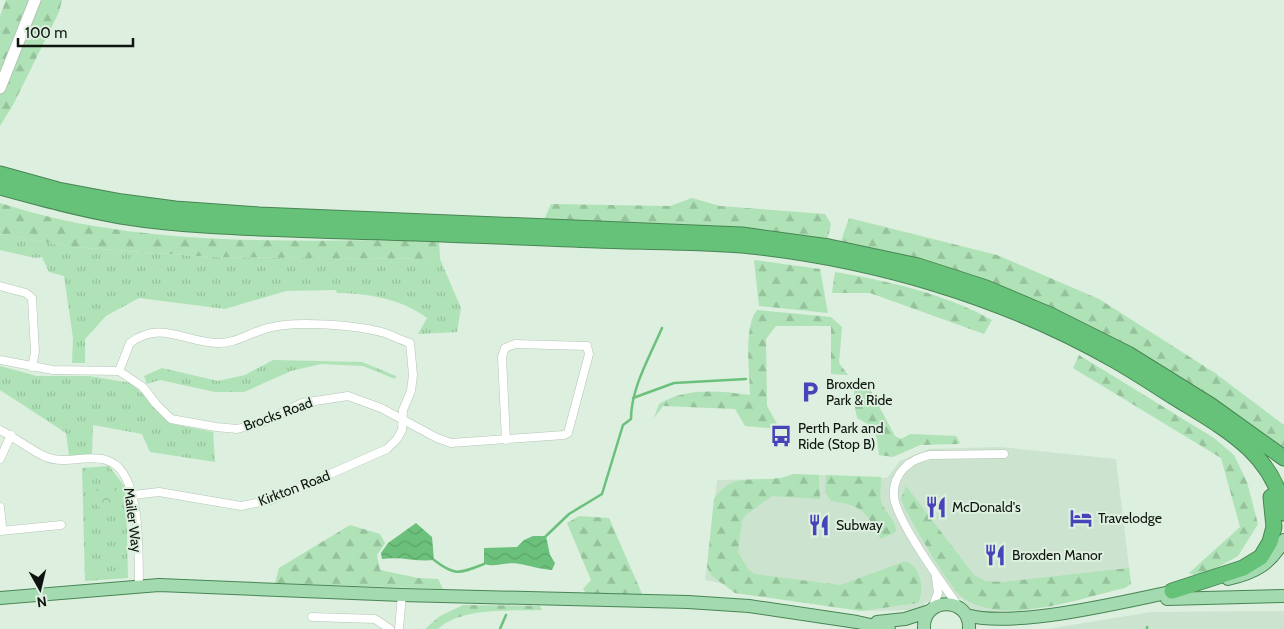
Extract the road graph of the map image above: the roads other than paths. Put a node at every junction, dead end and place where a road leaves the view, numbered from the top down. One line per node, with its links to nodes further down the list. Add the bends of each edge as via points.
1 (35, 0): 2 (main road)
2 (0, 88)
3 (0, 174): 15 (highway, via 58,190 175,208 259,215 742,235 829,247 909,264 995,292 1128,354 1210,405)
4 (0, 187): 9 (highway, via 120,216 174,222 260,228 741,245 827,259 912,277 978,298 1047,326 1114,360)
5 (0, 286): 7 (street, via 26,293 32,298 35,352)
6 (0, 360): 7 (street)
7 (32, 367): 8 (street)
8 (119, 371): 10 (street, Brocks Road, via 144,387 171,418 200,425 237,429 263,422 302,403 348,396); 10 (street, Kirkton Road, via 130,343 151,331 217,343 284,325 348,326 385,333 410,343 413,376)
9 (1187, 405): 19 (highway, via 1261,459 1274,478); 25 (highway, via 1251,461 1262,475 1270,492 1274,527 1261,557 1243,568)
10 (403, 420): 13 (street, Brocks Road, via 451,443); 17 (street, Kirkton Road, via 402,430 387,449 271,500 241,506 159,492)
11 (0, 430): 12 (street, Mailer Way)
12 (11, 435): 16 (street); 17 (street, Mailer Way, via 59,460 106,459 120,467 127,476)
13 (506, 440): 13 (street, Brocks Road, via 502,357 505,348 515,344 587,346 589,354 570,432)
14 (1004, 454): 23 (street, via 930,455 912,461 900,473 894,488 896,506)
15 (1284, 458)
16 (0, 459)
17 (133, 495): 24 (street, Mailer Way)
18 (0, 507): 21 (street)
19 (1284, 512)
20 (61, 525): 21 (street)
21 (0, 531)
22 (1284, 540): 25 (main road, via 1273,557 1247,575)
23 (935, 572): 30 (street, via 938,593); 31 (street)
24 (139, 585): 26 (main road); 28 (main road)
25 (1172, 592): 29 (main road)
26 (402, 594): 33 (main road, via 719,603); 36 (street)
27 (1284, 596): 29 (main road)
28 (0, 598)
29 (1139, 600): 34 (main road, via 1043,618)
30 (931, 610): 31 (main road, via 942,604); 33 (main road, via 892,621); 38 (main road, via 924,621)
31 (963, 611): 34 (main road, via 982,620); 39 (main road)
32 (312, 617): 35 (street, via 375,619)
33 (858, 622): 37 (main road)
34 (999, 622): 40 (main road)
35 (390, 629)
36 (399, 629)
37 (889, 629)
38 (924, 629)
39 (969, 629)
40 (978, 629)

